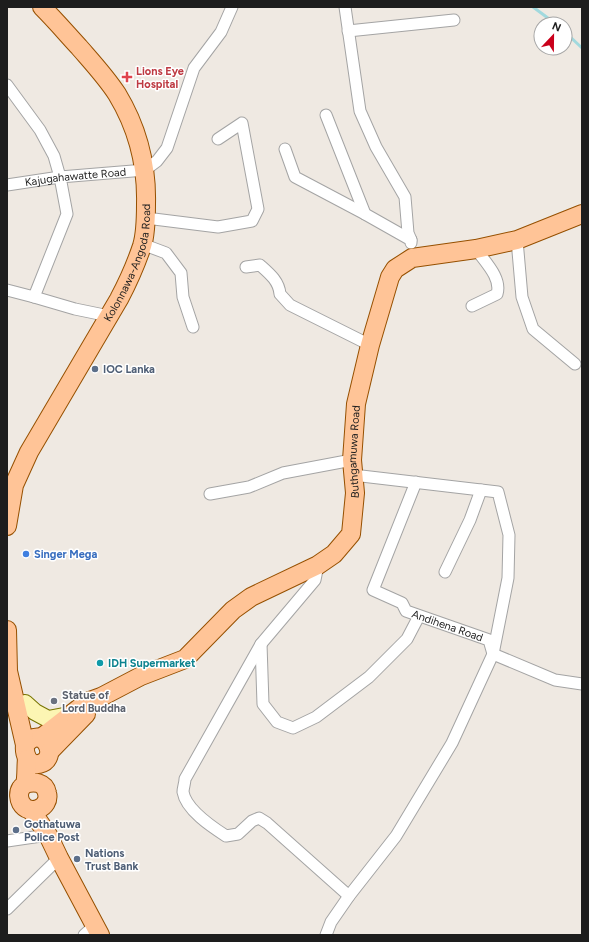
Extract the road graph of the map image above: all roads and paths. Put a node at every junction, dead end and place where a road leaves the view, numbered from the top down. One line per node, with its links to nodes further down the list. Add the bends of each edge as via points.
1 (42, 7): 10 (main road, Kolonnawa-Angoda Road, via 117,94 136,134)
2 (232, 7): 10 (street, via 221,32 194,68 167,148 157,161)
3 (344, 7): 5 (street)
4 (454, 20): 5 (street)
5 (348, 31): 18 (street, via 360,111 376,147 405,197)
6 (7, 85): 11 (street, via 40,130 54,156)
7 (326, 115): 13 (street)
8 (218, 139): 15 (street, via 242,123 258,209 252,221 218,227)
9 (285, 149): 13 (street, via 295,177)
10 (145, 170): 11 (street, Kajugahawatte Road); 15 (main road, Kolonnawa-Angoda Road)
11 (60, 177): 12 (street, Kajugahawatte Road); 22 (street, via 66,214)
12 (7, 185)
13 (365, 214): 18 (street)
14 (582, 214): 16 (main road, Buthgamuwa Road)
15 (146, 218): 17 (main road, Kolonnawa-Angoda Road)
16 (517, 240): 19 (main road, Buthgamuwa Road); 27 (street, via 522,297 533,329)
17 (142, 244): 24 (main road, Kolonnawa-Angoda Road, via 128,281); 25 (street, via 166,253 181,273 183,298)
18 (411, 249): 19 (main road, Buthgamuwa Road); 26 (main road, Buthgamuwa Road, via 390,277)
19 (476, 249): 23 (street, via 499,287 497,294)
20 (246, 267): 26 (street, via 260,265 272,276 279,286 280,294 290,305)
21 (7, 290): 22 (street)
22 (34, 297): 24 (street)
23 (472, 306)
24 (109, 316): 31 (main road, Kolonnawa-Angoda Road, via 29,452)
25 (193, 327)
26 (370, 345): 28 (main road, Buthgamuwa Road, via 356,404)
27 (575, 364)
28 (353, 468): 29 (street); 32 (street, via 283,474 249,487); 34 (main road, Buthgamuwa Road, via 355,494 351,534 334,554)
29 (416, 482): 30 (street); 36 (street, Andihena Road, via 373,590 402,603 406,611)
30 (481, 490): 35 (street); 40 (street, via 498,492 509,535 508,578)
31 (10, 491): 33 (main road, Kolonnawa-Angoda Road)
32 (210, 494)
33 (7, 526)
34 (318, 565): 38 (street, via 315,580); 42 (main road, Buthgamuwa Road, via 251,596 233,610 185,659 141,676)
35 (445, 572)
36 (419, 616): 38 (street, via 407,638 369,677 316,716 292,728 277,722 263,704); 40 (street, Andihena Road, via 488,640)
37 (7, 630): 39 (main road)
38 (261, 644): 53 (street, via 185,779 183,792 189,806 226,836 238,834 259,818 267,823)
39 (9, 653): 43 (main road); 45 (main road, via 8,671)
40 (493, 654): 41 (street, Andihena Road, via 555,680); 53 (street, via 452,743 436,770 396,836)
41 (582, 684)
42 (101, 698): 44 (main road, Buthgamuwa Road, via 87,702); 45 (main road, Buthgamuwa Road)
43 (26, 703): 44 (main road, via 48,719); 45 (main road)
44 (68, 716): 45 (main road, Buthgamuwa Road)
45 (37, 749): 46 (main road); 47 (main road)
46 (18, 788): 47 (main road, via 32,782 40,783); 49 (main road, via 22,804)
47 (47, 794): 49 (main road, via 44,806 38,810); 50 (main road)
48 (7, 804): 49 (main road)
49 (30, 810): 50 (main road)
50 (48, 835): 51 (street); 52 (main road)
51 (7, 841)
52 (59, 858): 54 (street); 55 (main road)
53 (348, 896): 56 (street, via 331,922)
54 (7, 910)
55 (93, 932)
56 (326, 935)

